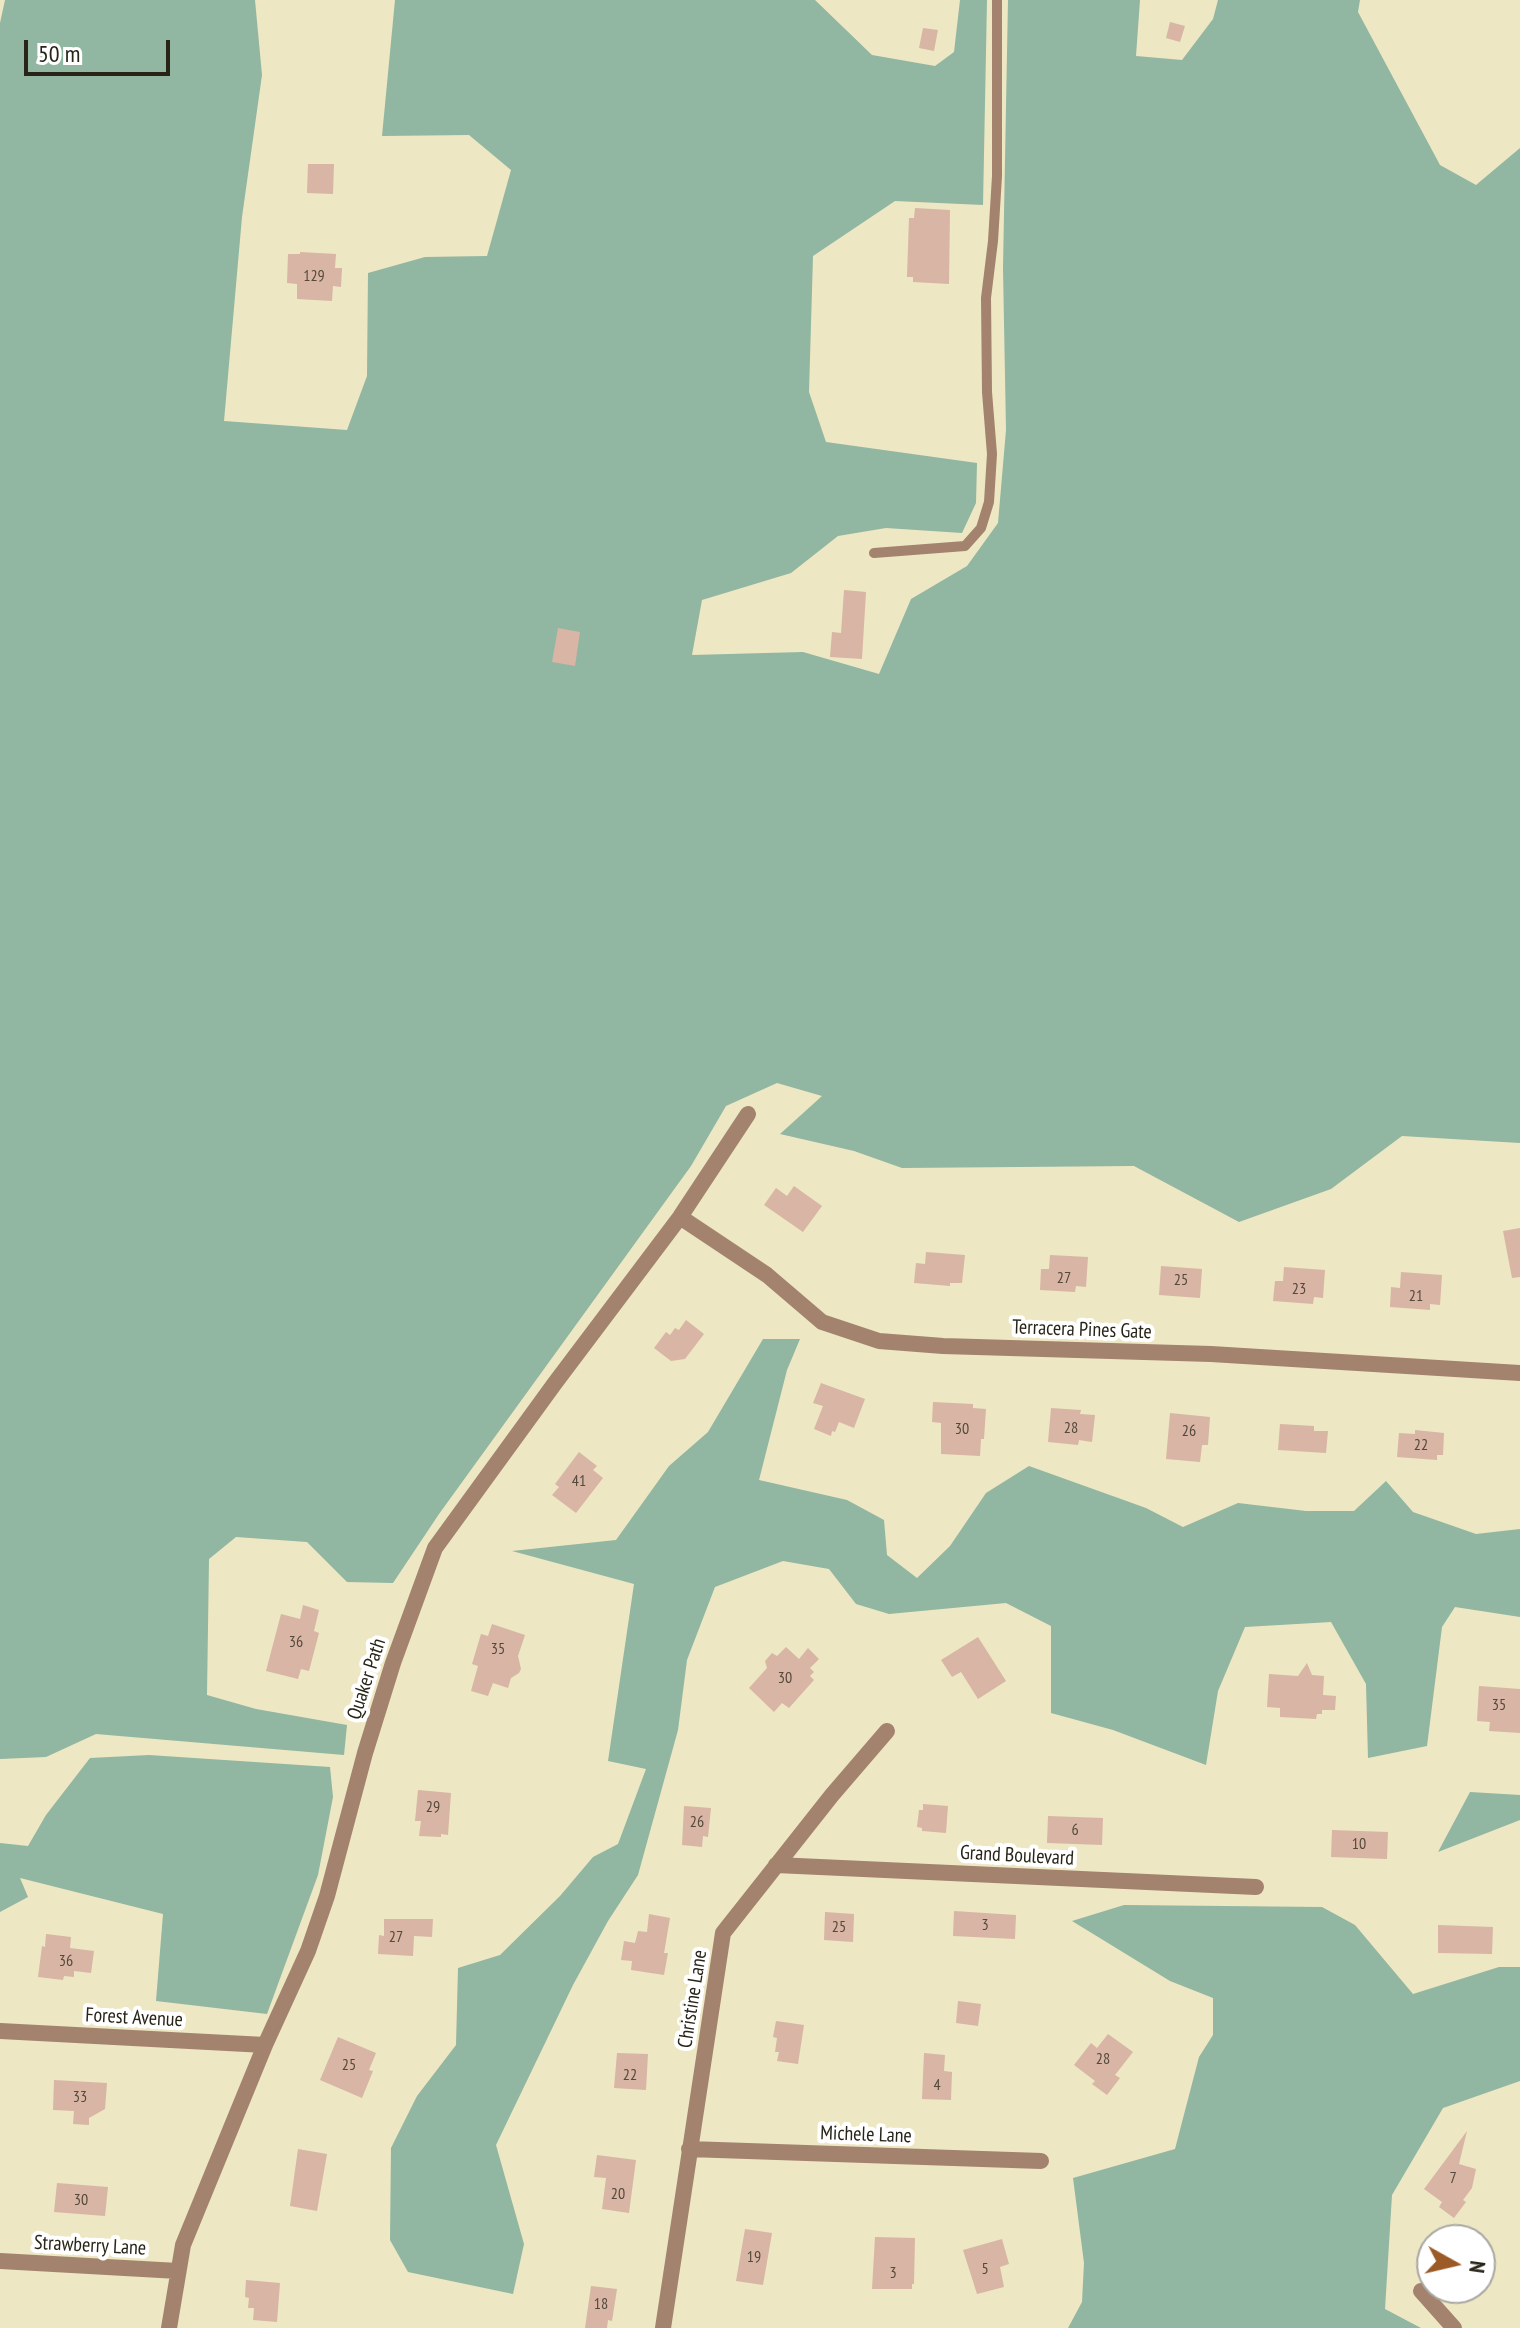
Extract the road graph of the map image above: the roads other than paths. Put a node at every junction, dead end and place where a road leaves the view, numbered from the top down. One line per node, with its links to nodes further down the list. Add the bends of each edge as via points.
1 (997, 0): 2 (lane, via 997,176 986,298 989,502 981,528 965,546)
2 (874, 553)
3 (748, 1114): 4 (street, Quaker Path)
4 (680, 1217): 5 (street, Terracera Pines Gate, via 767,1275 822,1322 879,1341); 10 (street, Quaker Path, via 435,1548 365,1753 327,1896)
5 (1520, 1373)
6 (887, 1731): 7 (street, Christine Lane)
7 (776, 1865): 8 (street, Grand Boulevard); 11 (street, Christine Lane, via 723,1933)
8 (1256, 1887)
9 (0, 2031): 10 (street, Forest Avenue)
10 (265, 2045): 14 (street, Quaker Path, via 183,2245)
11 (689, 2149): 12 (street, Michele Lane); 17 (street, Christine Lane)
12 (1041, 2161)
13 (0, 2261): 14 (street, Strawberry Lane)
14 (178, 2271): 16 (street, Quaker Path)
15 (1433, 2304): 18 (street)
16 (169, 2328)
17 (663, 2328)
18 (1454, 2328)

